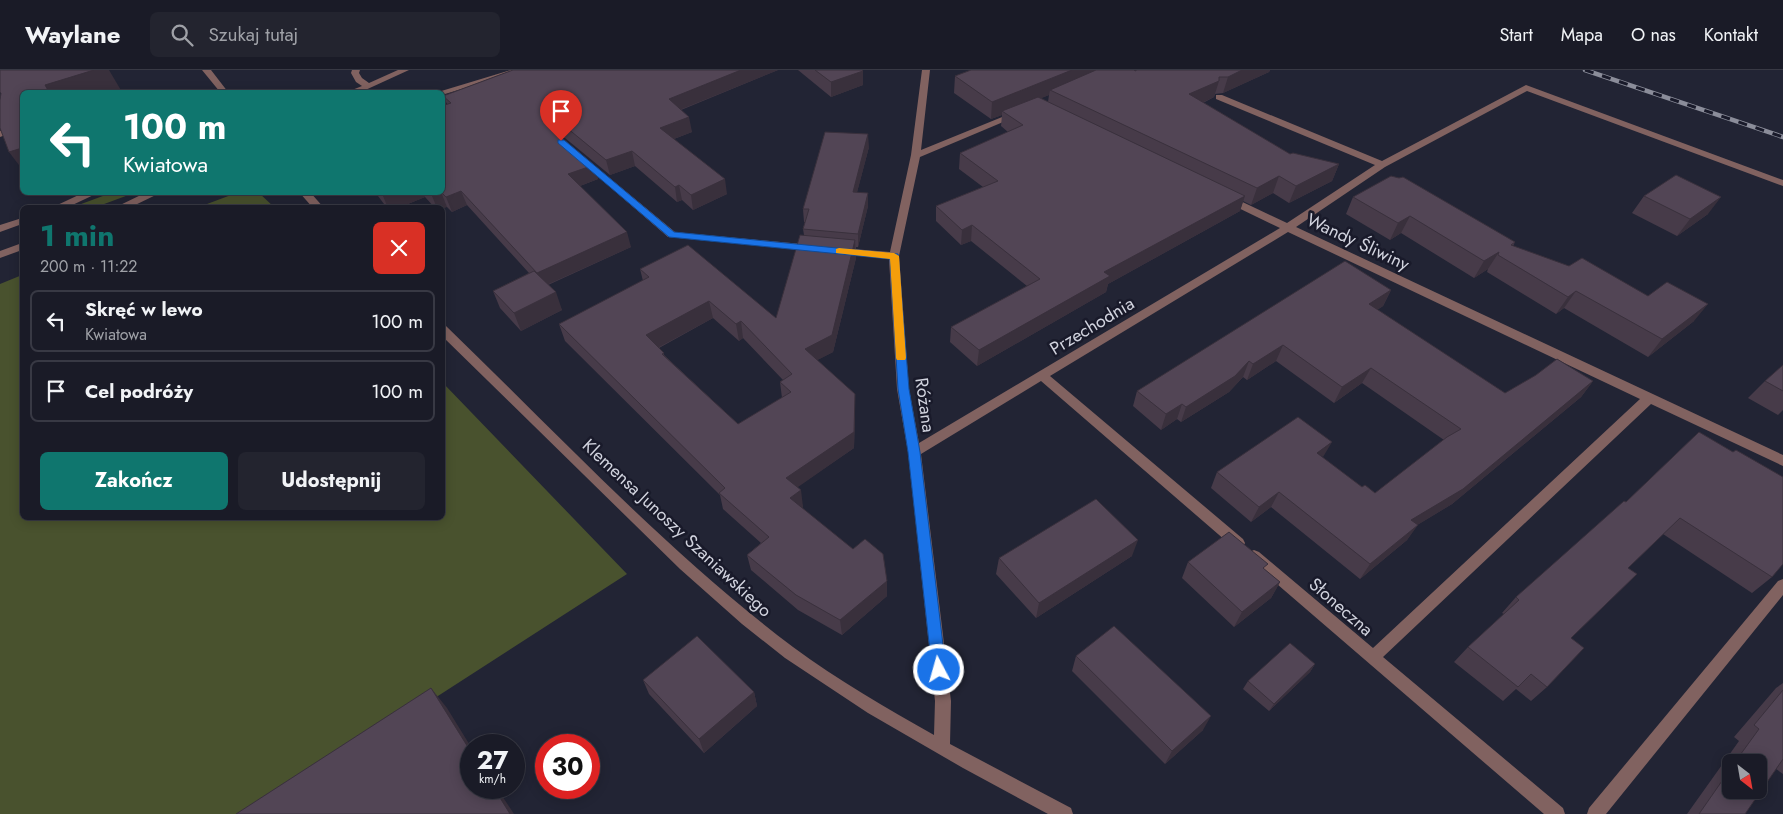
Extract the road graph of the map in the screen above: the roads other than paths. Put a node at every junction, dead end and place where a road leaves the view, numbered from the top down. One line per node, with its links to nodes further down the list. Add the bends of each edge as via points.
1 (206, 70): 7 (street)
2 (356, 70): 6 (street, via 354,73 359,80)
3 (405, 70): 6 (street)
4 (521, 70): 9 (street)
5 (926, 70): 15 (street, Różana)
6 (369, 86): 8 (street)
7 (222, 90)
8 (360, 90)
9 (445, 91)
10 (1220, 97): 16 (street)
11 (1027, 110): 15 (street)
12 (20, 127): 13 (street)
13 (0, 134)
14 (576, 154): 30 (street, via 672,235)
15 (916, 156): 30 (street, Różana)
16 (1382, 165): 17 (street, Przechodnia, via 1526,88); 26 (street, Przechodnia)
17 (1783, 183)
18 (1215, 193): 26 (street, Wandy Śliwiny)
19 (88, 195): 22 (street)
20 (150, 195): 23 (street)
21 (307, 195): 24 (street)
22 (63, 205)
23 (126, 205)
24 (316, 205)
25 (20, 221): 27 (street)
26 (1287, 228): 32 (street, Przechodnia); 33 (street, Wandy Śliwiny)
27 (0, 229)
28 (20, 247): 29 (street)
29 (0, 255)
30 (894, 256): 34 (street, Różana, via 903,389)
31 (445, 332): 38 (street, Klemensa Junoszy Szaniawskiego, via 606,491 758,629 812,670)
32 (1043, 376): 34 (street, Przechodnia); 37 (street, Słoneczna)
33 (1650, 397): 35 (street, Wandy Śliwiny); 37 (street, Słoneczna)
34 (914, 452): 38 (street, Różana, via 943,701)
35 (1783, 462)
36 (1783, 585): 41 (street)
37 (1372, 658): 40 (street)
38 (942, 747): 39 (street, Klemensa Junoszy Szaniawskiego)
39 (1065, 814)
40 (1557, 814)
41 (1595, 814)

